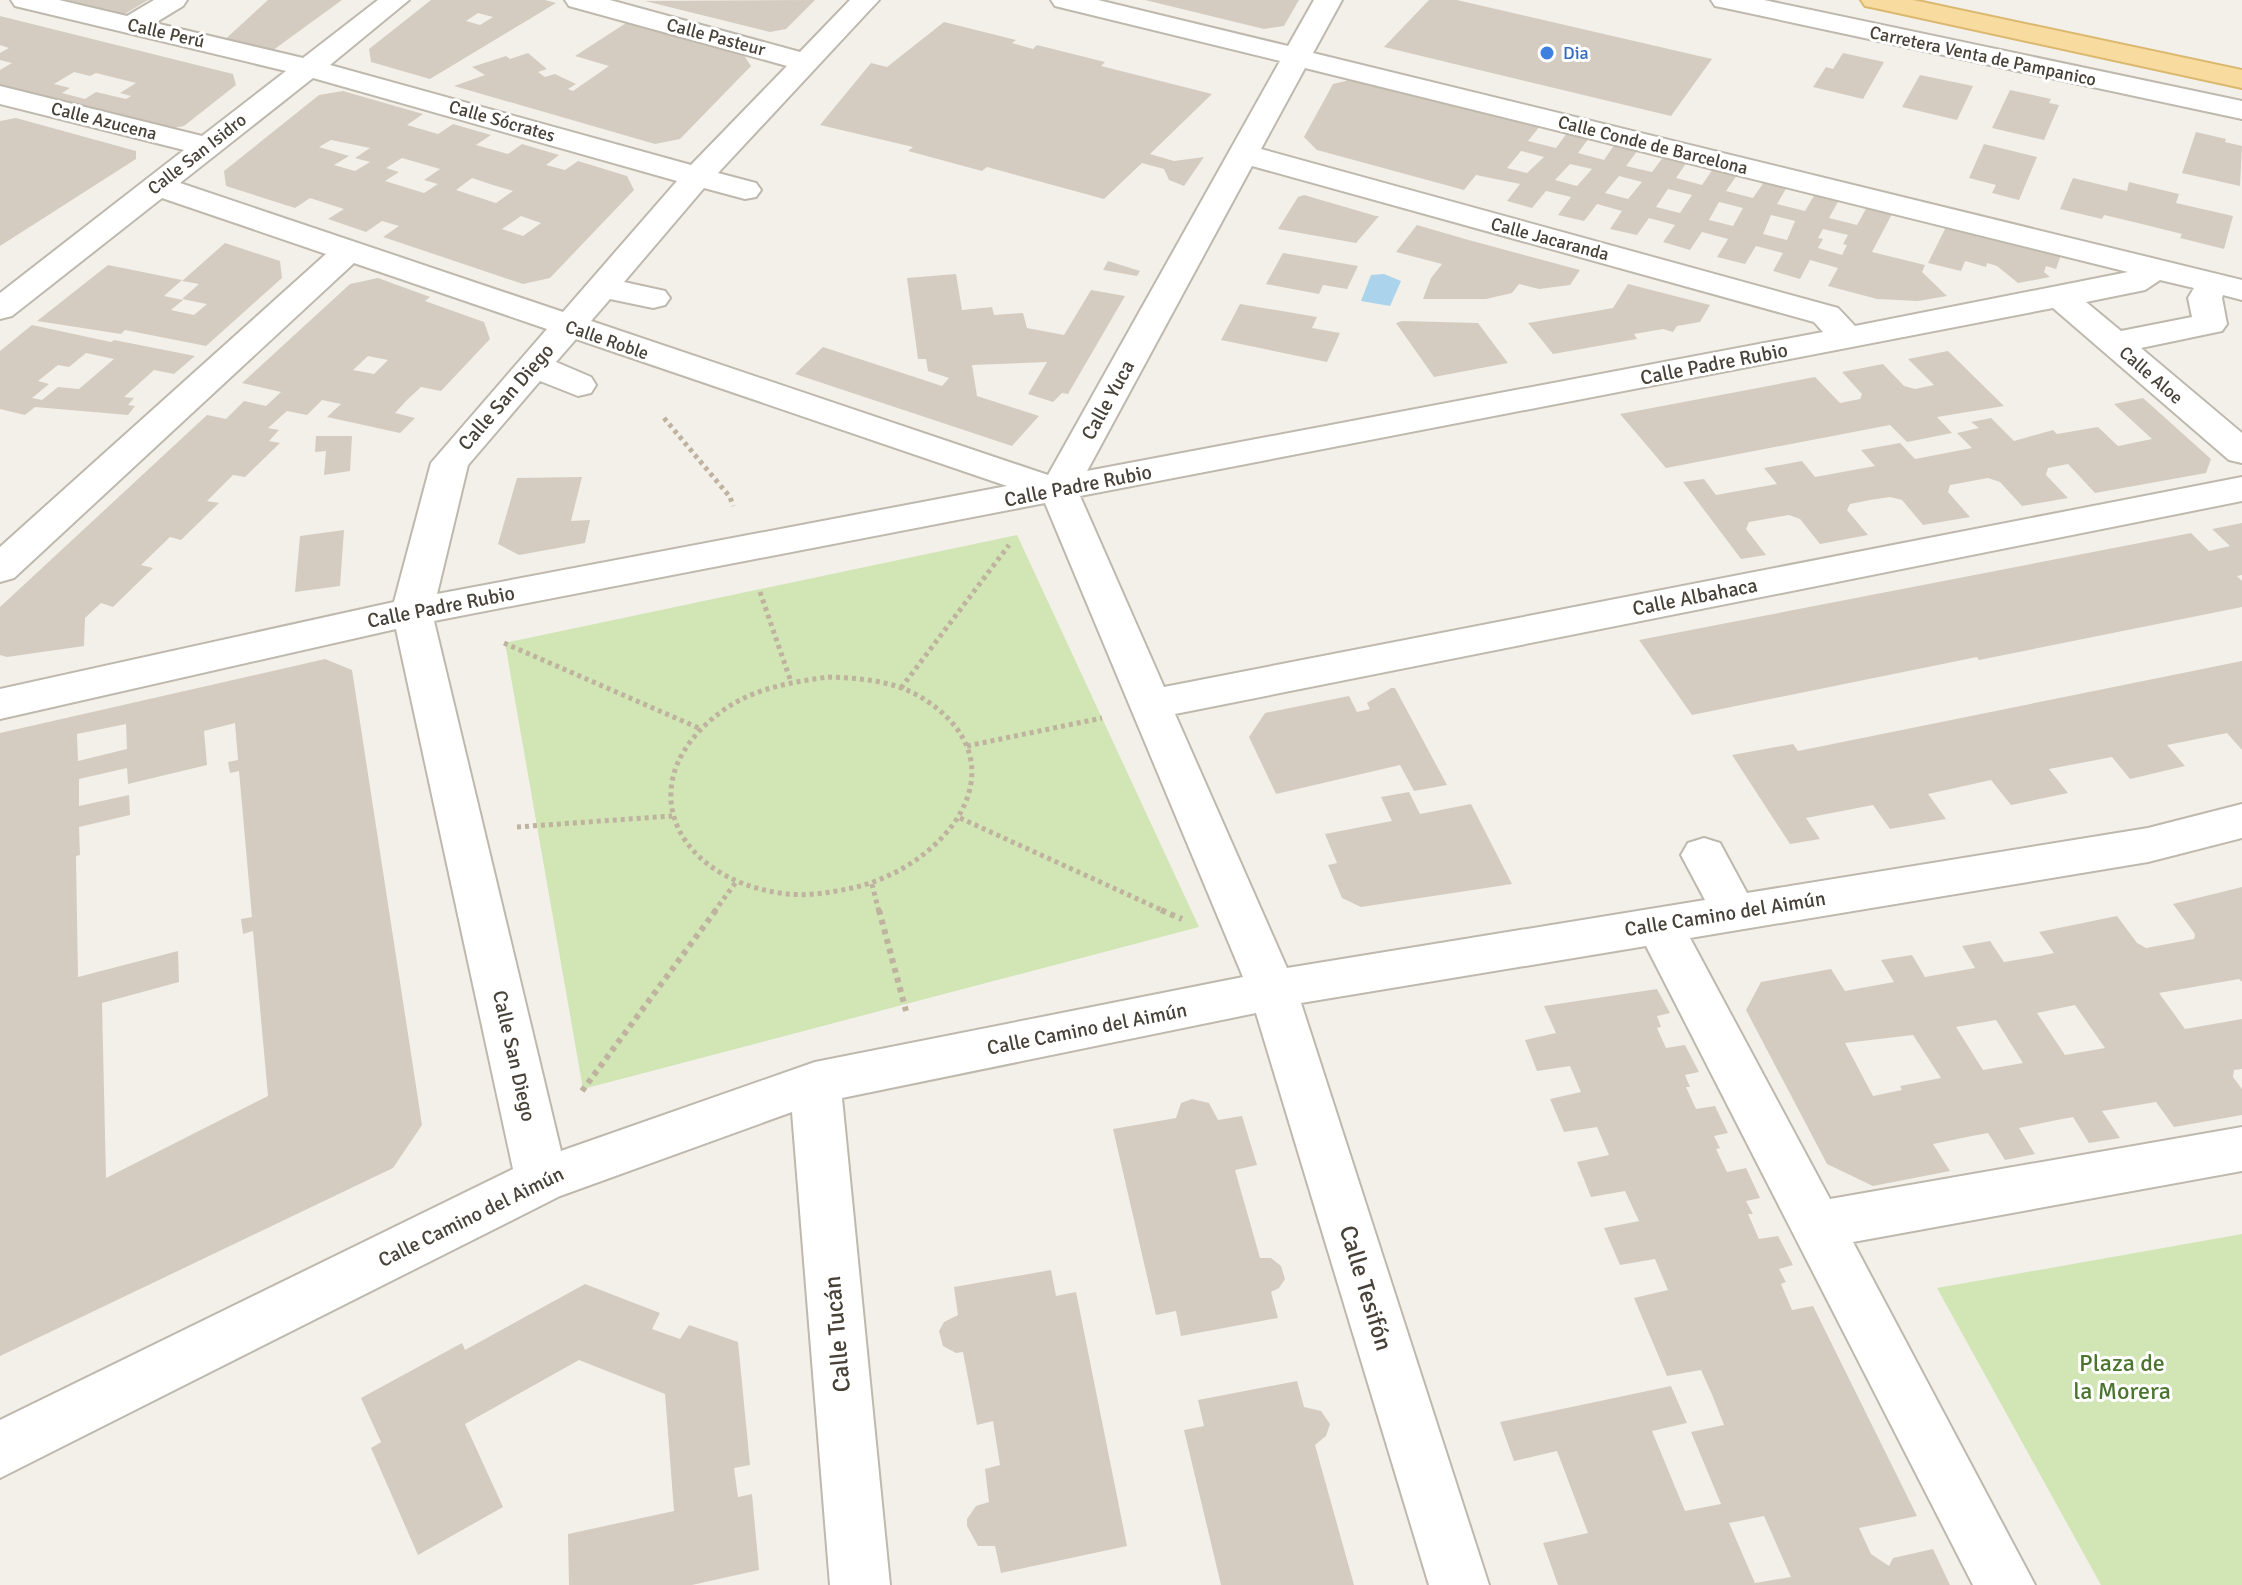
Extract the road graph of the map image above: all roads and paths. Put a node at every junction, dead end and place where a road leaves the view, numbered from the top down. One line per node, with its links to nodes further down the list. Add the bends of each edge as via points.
1 (25, 0): 10 (street, Calle Perú)
2 (173, 0): 10 (street)
3 (395, 0): 13 (street, Calle San Isidro)
4 (579, 0): 12 (street, Calle Pasteur)
5 (865, 0): 12 (street, Calle San Diego)
6 (1065, 0): 11 (street, Calle Conde de Barcelona)
7 (1328, 0): 11 (street, Calle Yuca)
8 (1725, 0): 16 (street, Carretera Venta de Pampanico)
9 (1875, 0): 14 (main road, Carretera Venta de Pampanico)
10 (131, 25): 13 (street, Calle Perú)
11 (1295, 57): 18 (street, Calle Yuca); 23 (street, Calle Conde de Barcelona)
12 (806, 62): 19 (street, Calle San Diego)
13 (306, 67): 17 (street, Calle San Isidro); 19 (street, Calle Sócrates)
14 (2242, 79)
15 (5, 101): 17 (street, Calle Azucena)
16 (2242, 110)
17 (208, 147): 20 (street, Calle San Isidro)
18 (1243, 154): 30 (street, Calle Jacaranda, via 1826,315); 37 (street, Calle Yuca)
19 (698, 176): 21 (street, Calle Sócrates); 25 (street, Calle San Diego)
20 (158, 186): 22 (street, Calle Roble); 27 (street, Calle San Isidro)
21 (745, 190)
22 (347, 252): 28 (street, Calle Roble); 39 (street)
23 (2150, 267): 24 (street, Calle Conde de Barcelona); 26 (street, Calle Padre Rubio, via 2133,283)
24 (2228, 286): 31 (street, via 2205,298 2210,324)
25 (602, 287): 28 (street, Calle San Diego); 29 (street)
26 (2060, 297): 30 (street, Calle Padre Rubio); 31 (street, Calle Aloe)
27 (0, 309)
28 (568, 327): 29 (street, Calle Roble); 32 (street, Calle San Diego)
29 (647, 338): 37 (street, Calle Roble)
30 (1848, 338): 37 (street, Calle Padre Rubio)
31 (2114, 343): 35 (street, Calle Aloe)
32 (535, 365): 33 (street); 40 (street, Calle San Diego, via 450,463)
33 (578, 385)
34 (664, 418): 38 (path, via 730,497)
35 (2242, 452)
36 (2242, 489): 44 (street, Calle Albahaca)
37 (1058, 490): 38 (street, Calle Padre Rubio); 42 (path, via 1017,535); 44 (street)
38 (747, 548): 40 (street, Calle Padre Rubio); 41 (path)
39 (0, 569)
40 (412, 612): 43 (street, Calle Padre Rubio); 45 (path, via 505,643); 50 (street, Calle San Diego)
41 (791, 682): 42 (path, via 866,679); 45 (path, via 725,709)
42 (901, 688): 46 (path, via 930,702 953,723)
43 (0, 704)
44 (1149, 705): 46 (path); 55 (street)
45 (701, 729): 47 (path, via 681,756 670,786)
46 (967, 746): 48 (path, via 972,782)
47 (672, 816): 50 (path); 52 (path, via 695,854)
48 (960, 818): 53 (path, via 939,845); 55 (path, via 1199,927)
49 (2242, 821): 54 (street, Calle Camino del Aimún, via 2148,845)
50 (463, 833): 61 (street, Calle San Diego)
51 (1704, 855): 54 (street)
52 (736, 882): 53 (path, via 778,893 825,894); 61 (path, via 583,1089)
53 (872, 884): 58 (path)
54 (1735, 913): 56 (street, Calle Camino del Aimún)
55 (1240, 915): 57 (street)
56 (1659, 925): 57 (street, Calle Camino del Aimún); 62 (street)
57 (1273, 991): 58 (street, Calle Camino del Aimún); 65 (street, Calle Tesifón)
58 (920, 1062): 59 (street, Calle Camino del Aimún)
59 (815, 1083): 61 (street, Calle Camino del Aimún); 64 (street, Calle Tucán)
60 (2242, 1149): 62 (street)
61 (542, 1180): 63 (street, Calle Camino del Aimún)
62 (1815, 1225): 66 (street)
63 (0, 1450)
64 (860, 1585)
65 (1459, 1585)
66 (2005, 1585)

